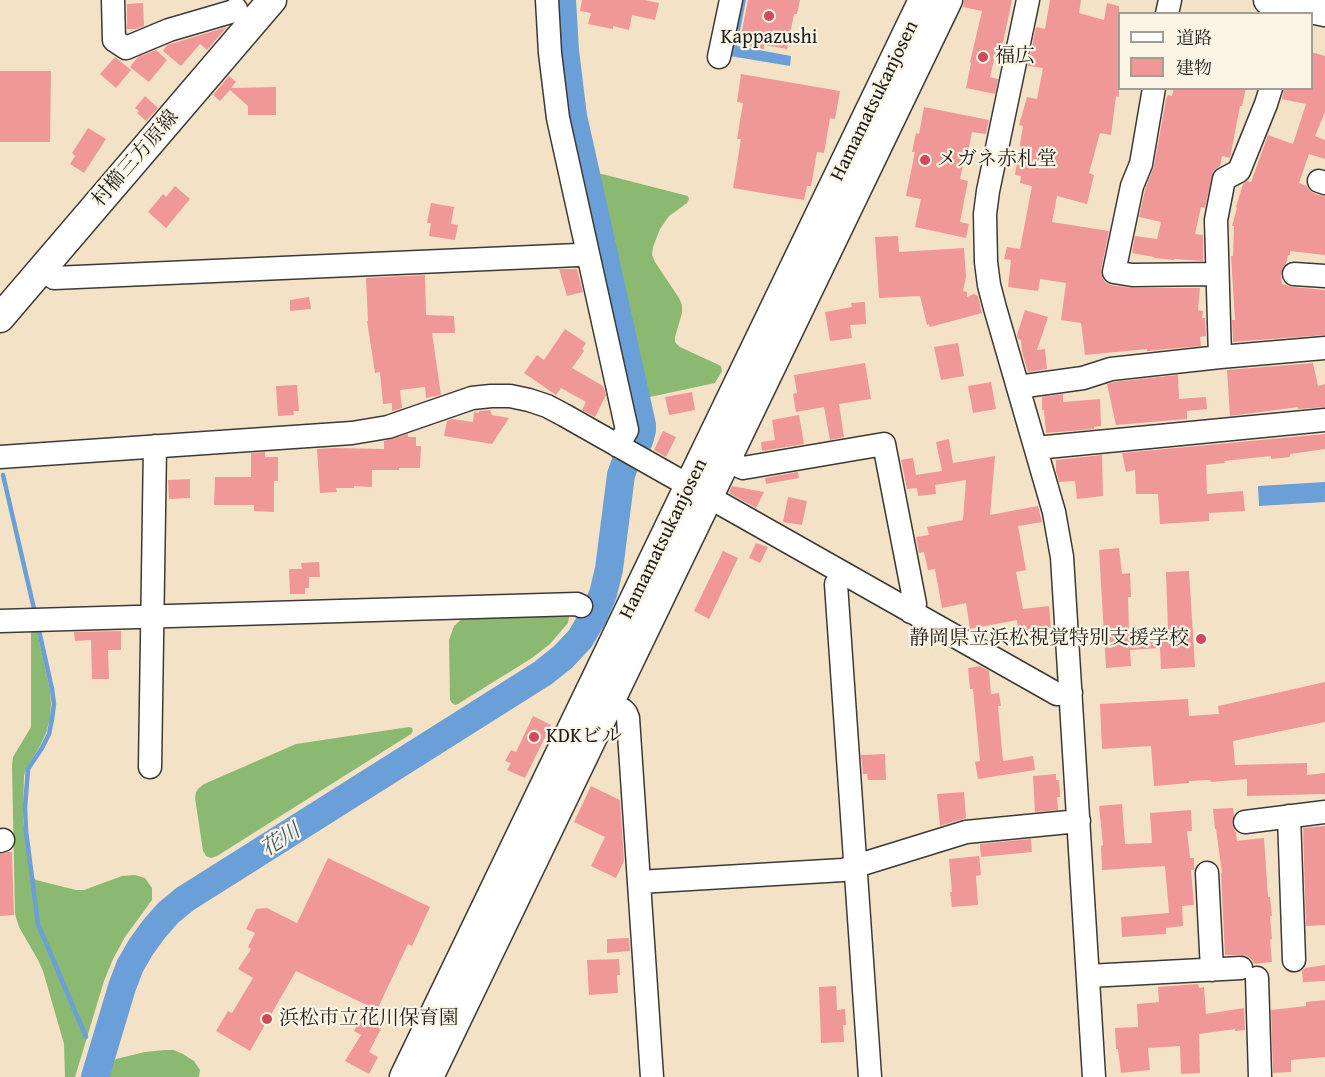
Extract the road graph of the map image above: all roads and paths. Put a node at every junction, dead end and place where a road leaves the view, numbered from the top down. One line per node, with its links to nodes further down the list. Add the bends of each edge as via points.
1 (113, 0): 8 (street, via 114,40 126,48 169,30)
2 (272, 0): 8 (main road, 村櫛三方原線)
3 (547, 0): 12 (street, via 558,118)
4 (731, 0): 9 (street)
5 (923, 0): 27 (main road, Hamamatsukanjosen)
6 (948, 0): 26 (main road, Hamamatsukanjosen)
7 (1028, 0): 20 (street, via 988,190 985,238 994,308)
8 (243, 10): 13 (main road, 村櫛三方原線)
9 (719, 57)
10 (1154, 90): 14 (street, via 1141,164 1132,186 1114,272)
11 (1270, 90): 14 (street, via 1239,171 1224,178 1216,220)
12 (587, 253): 13 (street, via 54,278); 22 (street, via 627,430)
13 (42, 268): 17 (main road, 村櫛三方原線)
14 (1217, 274): 19 (street)
15 (1294, 274): 16 (street)
16 (1325, 276)
17 (0, 316)
18 (1325, 348): 19 (street)
19 (1220, 357): 20 (street, via 1112,369 1083,378)
20 (1018, 387): 24 (street)
21 (1325, 420): 24 (street)
22 (618, 446): 23 (street, via 547,406 510,396 491,396 370,431); 27 (street)
23 (155, 447): 25 (street); 31 (street)
24 (1036, 448): 33 (street, via 1062,557)
25 (0, 457)
26 (726, 460): 27 (main road, Hamamatsukanjosen); 30 (street, via 743,468 884,444 915,604)
27 (699, 492): 28 (street); 34 (main road, Hamamatsukanjosen); 46 (main road, Hamamatsukanjosen)
28 (843, 573): 30 (street); 40 (street, via 836,584)
29 (581, 606): 31 (street)
30 (911, 612): 33 (street, via 1057,694)
31 (152, 617): 32 (street); 35 (street)
32 (0, 621)
33 (1071, 693): 38 (street)
34 (609, 704): 42 (street, via 623,710 628,718); 47 (main road, Hamamatsukanjosen)
35 (150, 767)
36 (1325, 812): 37 (street)
37 (1288, 816): 39 (street); 43 (street)
38 (1079, 821): 40 (street, via 966,832); 45 (street)
39 (1245, 822)
40 (855, 867): 42 (street); 49 (street)
41 (1207, 873): 44 (street)
42 (639, 882): 48 (street)
43 (1294, 960)
44 (1212, 970): 45 (street); 51 (street, via 1249,973)
45 (1088, 976): 50 (street)
46 (404, 1077)
47 (429, 1077)
48 (652, 1077)
49 (870, 1077)
50 (1094, 1077)
51 (1260, 1077)

